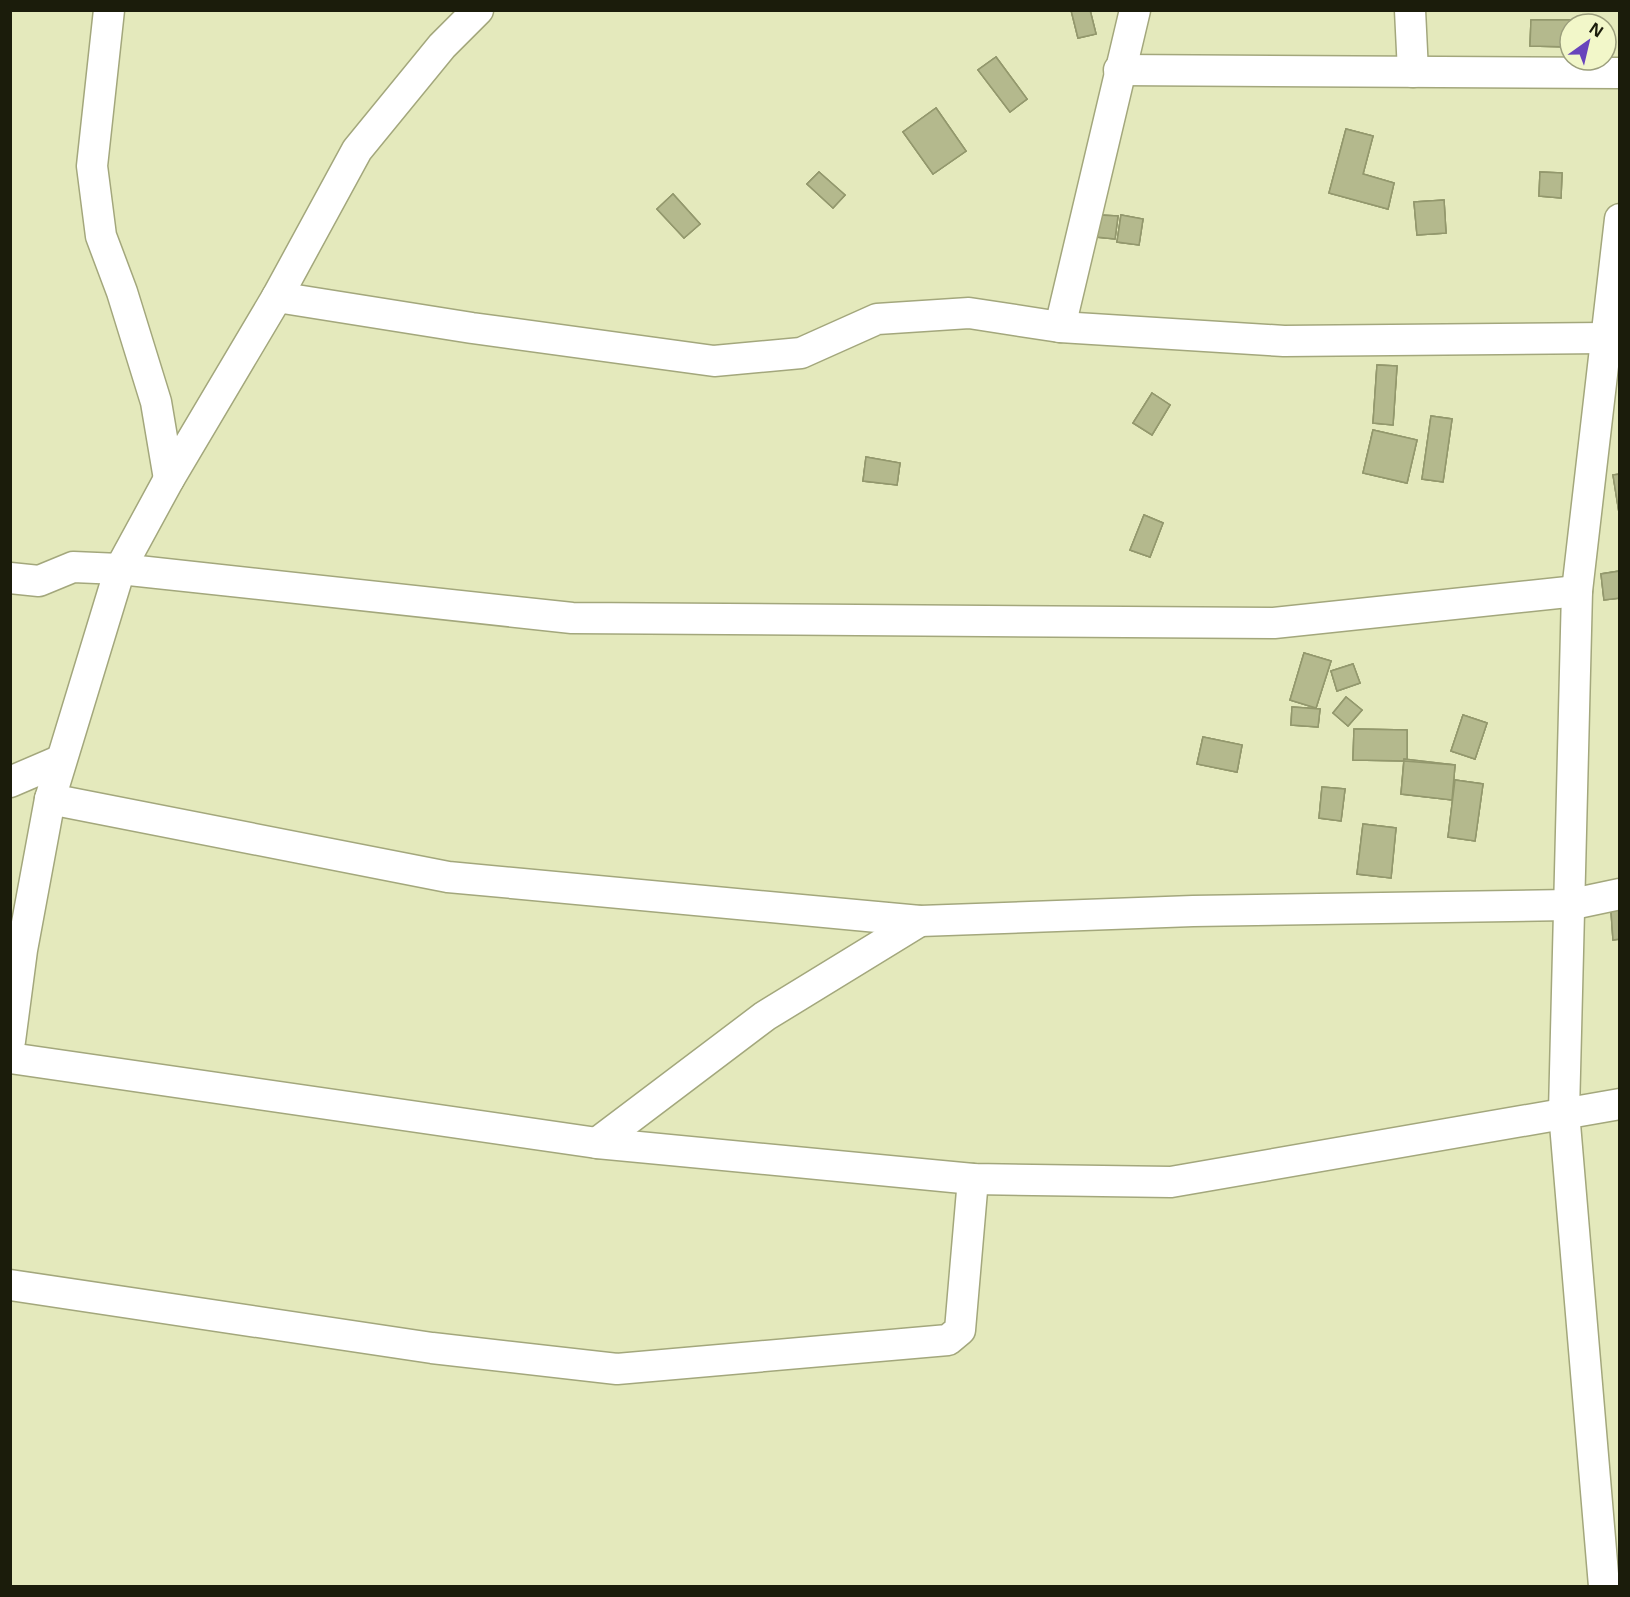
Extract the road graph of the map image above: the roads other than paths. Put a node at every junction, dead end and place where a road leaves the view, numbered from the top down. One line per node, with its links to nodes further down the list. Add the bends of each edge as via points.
1 (109, 10): 13 (street, via 92,166 101,236 156,402)
2 (478, 10): 10 (street, via 442,46 357,150)
3 (1134, 10): 5 (street)
4 (1410, 10): 6 (street)
5 (1119, 70): 6 (street); 11 (street)
6 (1413, 72): 7 (street)
7 (1620, 73)
8 (1620, 219): 9 (street)
9 (1616, 294): 12 (street)
10 (277, 297): 11 (street, via 714,361 801,353 877,319 969,314); 13 (street)
11 (1060, 327): 12 (street, via 1284,341)
12 (1605, 338): 16 (street)
13 (170, 479): 14 (street)
14 (120, 569): 15 (street, via 73,567 39,581); 16 (street, via 572,618 1274,623); 17 (street)
15 (10, 578)
16 (1577, 591): 21 (street)
17 (60, 761): 18 (street); 19 (street)
18 (10, 782)
19 (50, 799): 22 (street, via 448,877); 23 (street, via 22,950)
20 (1620, 894): 21 (street)
21 (1568, 905): 22 (street, via 1193,911); 26 (street)
22 (920, 921): 27 (street, via 765,1016)
23 (10, 1041)
24 (10, 1058): 27 (street)
25 (1620, 1104): 26 (street)
26 (1564, 1112): 28 (street, via 1171,1182); 30 (street)
27 (597, 1143): 28 (street)
28 (973, 1179): 29 (street, via 960,1330 948,1340 617,1370 432,1348)
29 (10, 1285)
30 (1609, 1492): 31 (street)
31 (1604, 1587)

